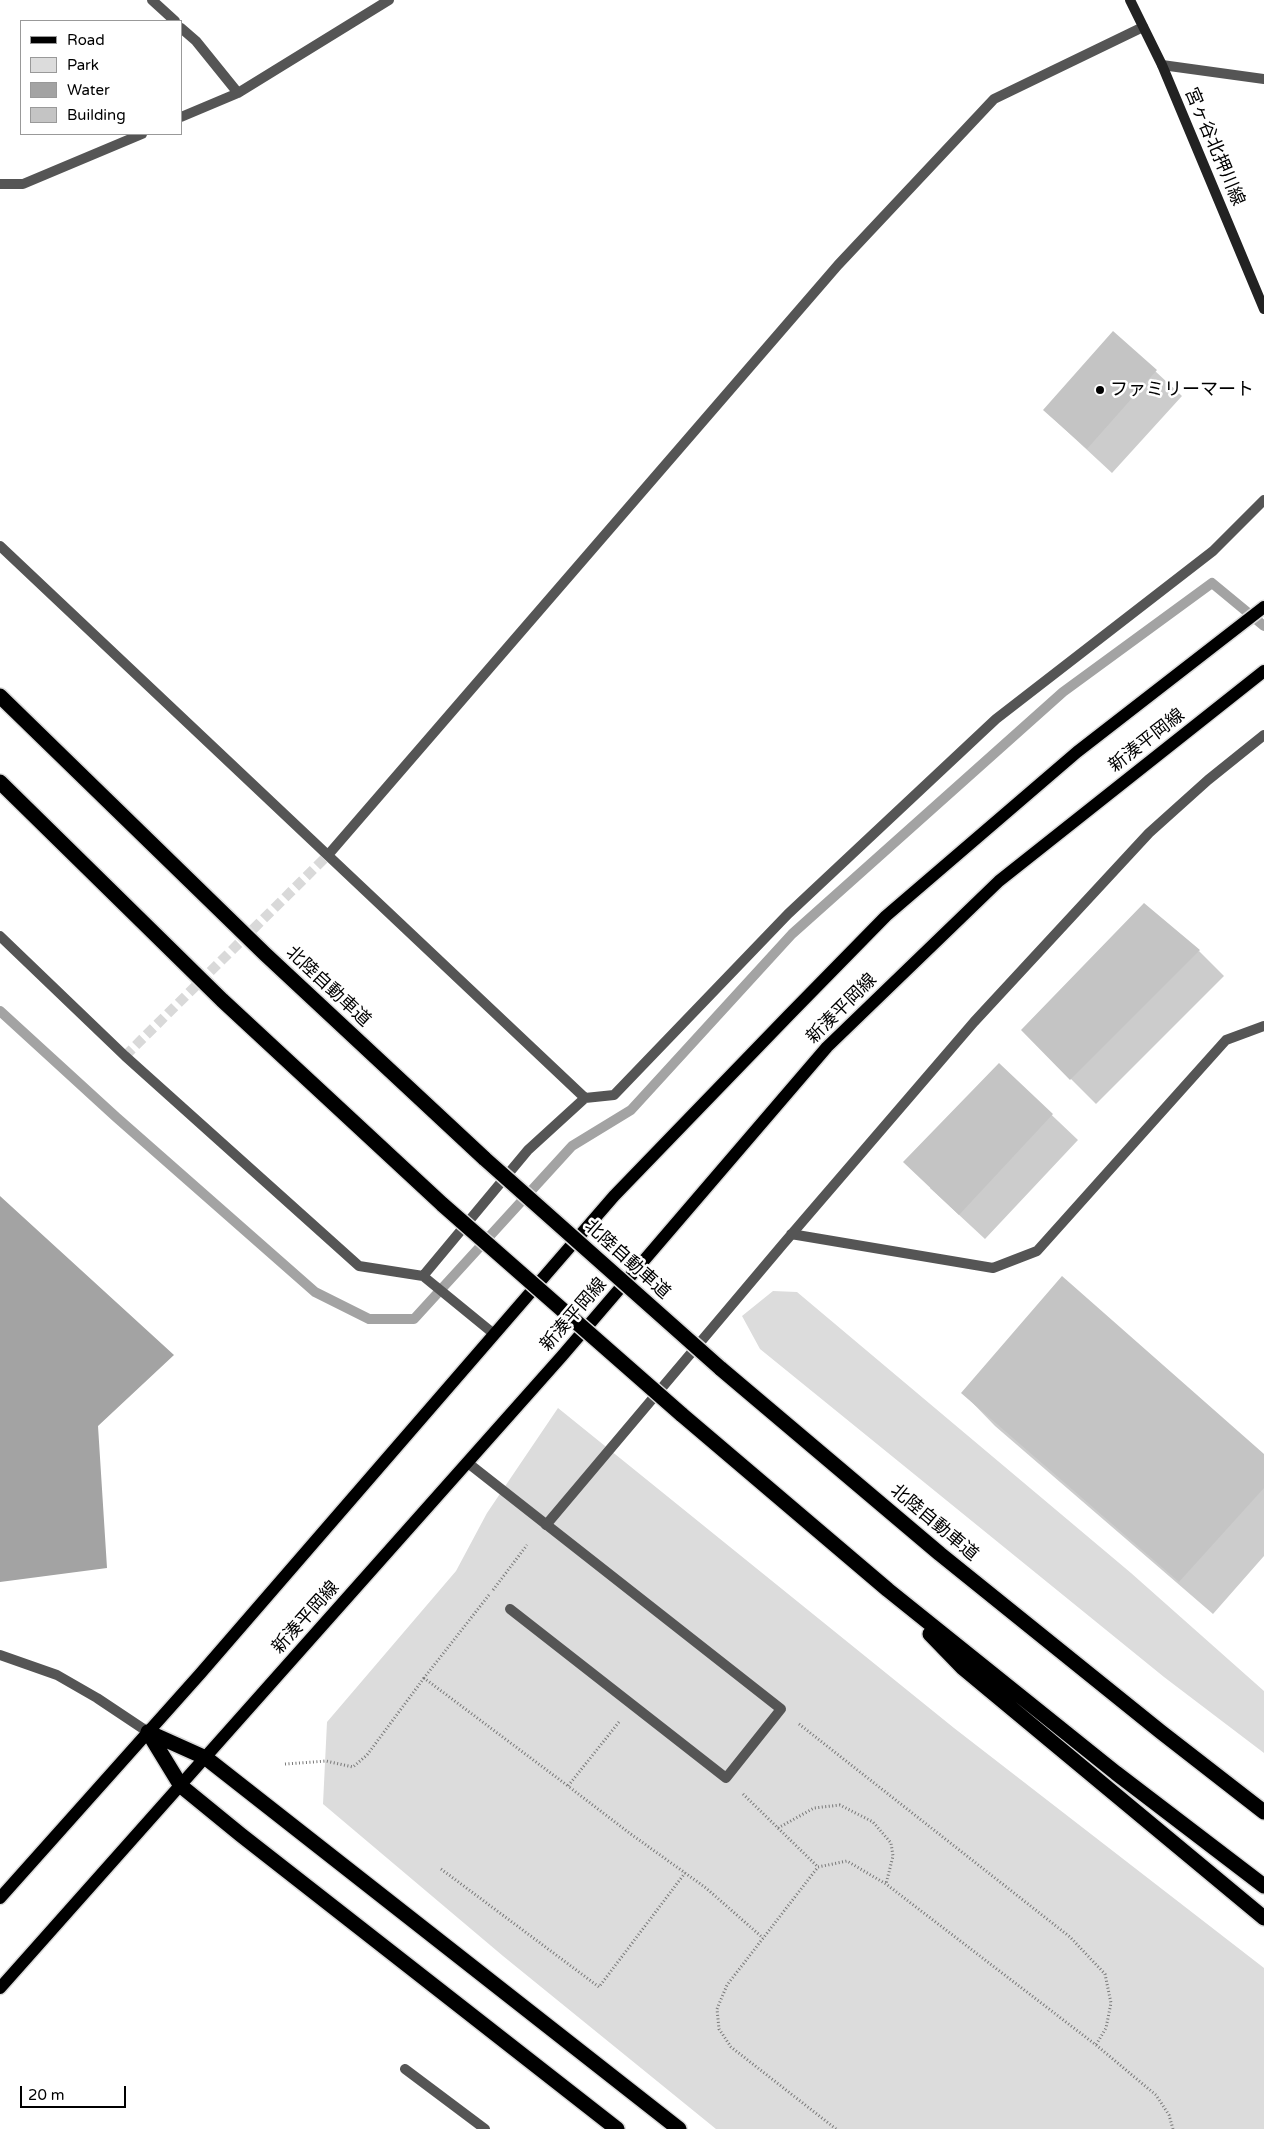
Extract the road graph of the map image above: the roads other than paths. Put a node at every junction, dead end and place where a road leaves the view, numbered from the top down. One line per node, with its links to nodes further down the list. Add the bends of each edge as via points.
1 (152, 0): 4 (street)
2 (390, 0): 9 (street)
3 (1130, 0): 5 (main road, 宮ヶ谷北押川線)
4 (174, 20)
5 (1143, 27): 7 (main road, 宮ヶ谷北押川線); 21 (street, via 994,98 838,264)
6 (182, 29): 9 (street, via 196,41)
7 (1162, 65): 8 (street); 13 (main road, 宮ヶ谷北押川線)
8 (1264, 79)
9 (238, 93): 10 (street)
10 (182, 117)
11 (140, 135): 12 (street, via 23,184)
12 (0, 184)
13 (1264, 309)
14 (1264, 500): 24 (street, via 1213,551 996,719 788,914 614,1095)
15 (0, 546): 21 (street)
16 (1264, 607): 27 (main road, 新湊平岡線, via 1077,752 886,916 614,1196)
17 (1264, 671): 28 (main road, 新湊平岡線, via 999,881 827,1047)
18 (0, 696): 36 (highway, 北陸自動車道, bridge, via 265,954 484,1159 720,1368 940,1554)
19 (1264, 735): 25 (street, via 1149,833 974,1022)
20 (0, 782): 30 (highway, bridge, via 222,1000 443,1205)
21 (328, 854): 24 (street)
22 (0, 936): 26 (street, via 125,1056 359,1266)
23 (1264, 1026): 25 (street, via 1226,1040 1036,1251 993,1268)
24 (585, 1098): 26 (street, via 528,1150)
25 (791, 1234): 29 (street)
26 (423, 1276): 27 (street)
27 (494, 1334): 33 (main road, 新湊平岡線)
28 (468, 1463): 29 (street); 34 (main road, 新湊平岡線)
29 (546, 1525): 31 (street, via 781,1709 726,1778)
30 (888, 1590): 37 (highway, via 1108,1767); 39 (highway, via 963,1668)
31 (510, 1608)
32 (0, 1656): 33 (street, via 57,1676)
33 (148, 1732): 34 (highway); 35 (highway); 38 (main road, 新湊平岡線)
34 (206, 1758): 35 (main road, 新湊平岡線); 44 (highway)
35 (181, 1786): 40 (main road, 新湊平岡線); 43 (highway)
36 (1264, 1812)
37 (1264, 1886)
38 (0, 1898)
39 (1264, 1918)
40 (0, 1988)
41 (405, 2069): 42 (street)
42 (485, 2129)
43 (617, 2129)
44 (679, 2129)

